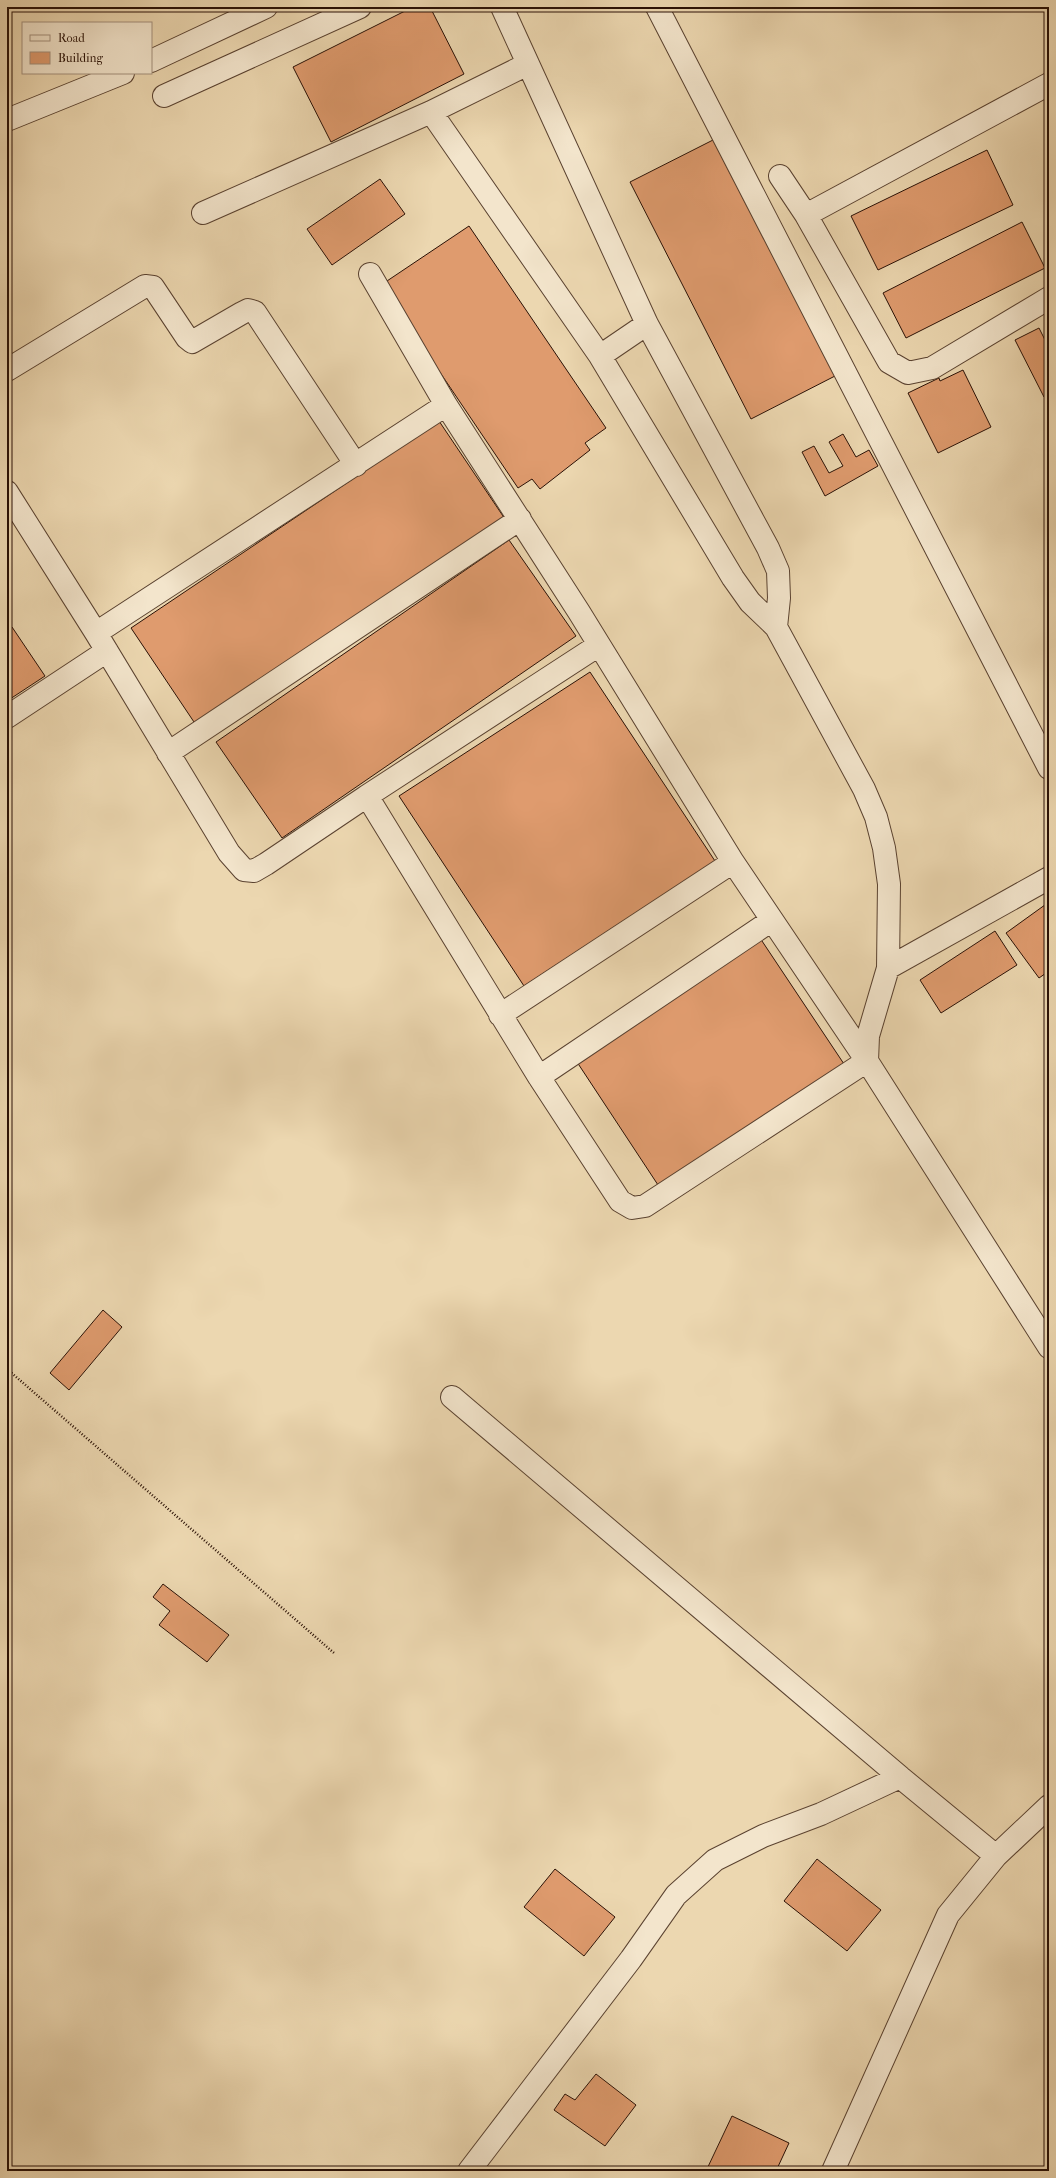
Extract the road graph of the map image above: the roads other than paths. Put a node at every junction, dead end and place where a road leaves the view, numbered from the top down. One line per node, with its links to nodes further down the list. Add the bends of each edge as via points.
1 (266, 7): 5 (street)
2 (360, 7): 9 (street)
3 (502, 7): 6 (street)
4 (657, 7): 29 (street)
5 (152, 62)
6 (528, 64): 10 (street); 17 (street)
7 (121, 74): 11 (street)
8 (1049, 84): 14 (street)
9 (164, 96)
10 (431, 112): 13 (street); 18 (street)
11 (7, 120)
12 (780, 176): 14 (street)
13 (203, 214)
14 (806, 215): 16 (street, via 889,362 908,373 932,368)
15 (370, 274): 20 (street)
16 (1049, 298)
17 (647, 324): 18 (street); 24 (street, via 778,571)
18 (600, 356): 24 (street, via 734,578 750,602)
19 (7, 370): 21 (street, via 145,286 153,287 186,338 192,342 248,310 260,317)
20 (446, 405): 21 (street); 23 (street)
21 (356, 464): 25 (street)
22 (9, 502): 25 (street)
23 (520, 519): 26 (street); 28 (street)
24 (776, 627): 34 (street, via 864,789 876,817 889,884)
25 (102, 642): 27 (street); 28 (street)
26 (599, 645): 30 (street); 31 (street)
27 (7, 717)
28 (168, 753): 30 (street, via 228,853 244,870 254,871 266,864)
29 (1049, 768)
30 (367, 796): 35 (street)
31 (733, 862): 33 (street); 35 (street)
32 (1049, 878): 34 (street)
33 (772, 920): 36 (street); 37 (street)
34 (888, 968): 36 (street, via 868,1036)
35 (500, 1015): 37 (street)
36 (866, 1060): 37 (street, via 645,1206 632,1208 620,1202 613,1193); 38 (street)
37 (539, 1077)
38 (1049, 1346)
39 (452, 1397): 40 (street)
40 (900, 1777): 42 (street); 44 (street, via 821,1814 763,1836 715,1860 676,1895 632,1959)
41 (1049, 1806): 42 (street)
42 (996, 1856): 43 (street, via 948,1915)
43 (840, 2168)
44 (469, 2171)

